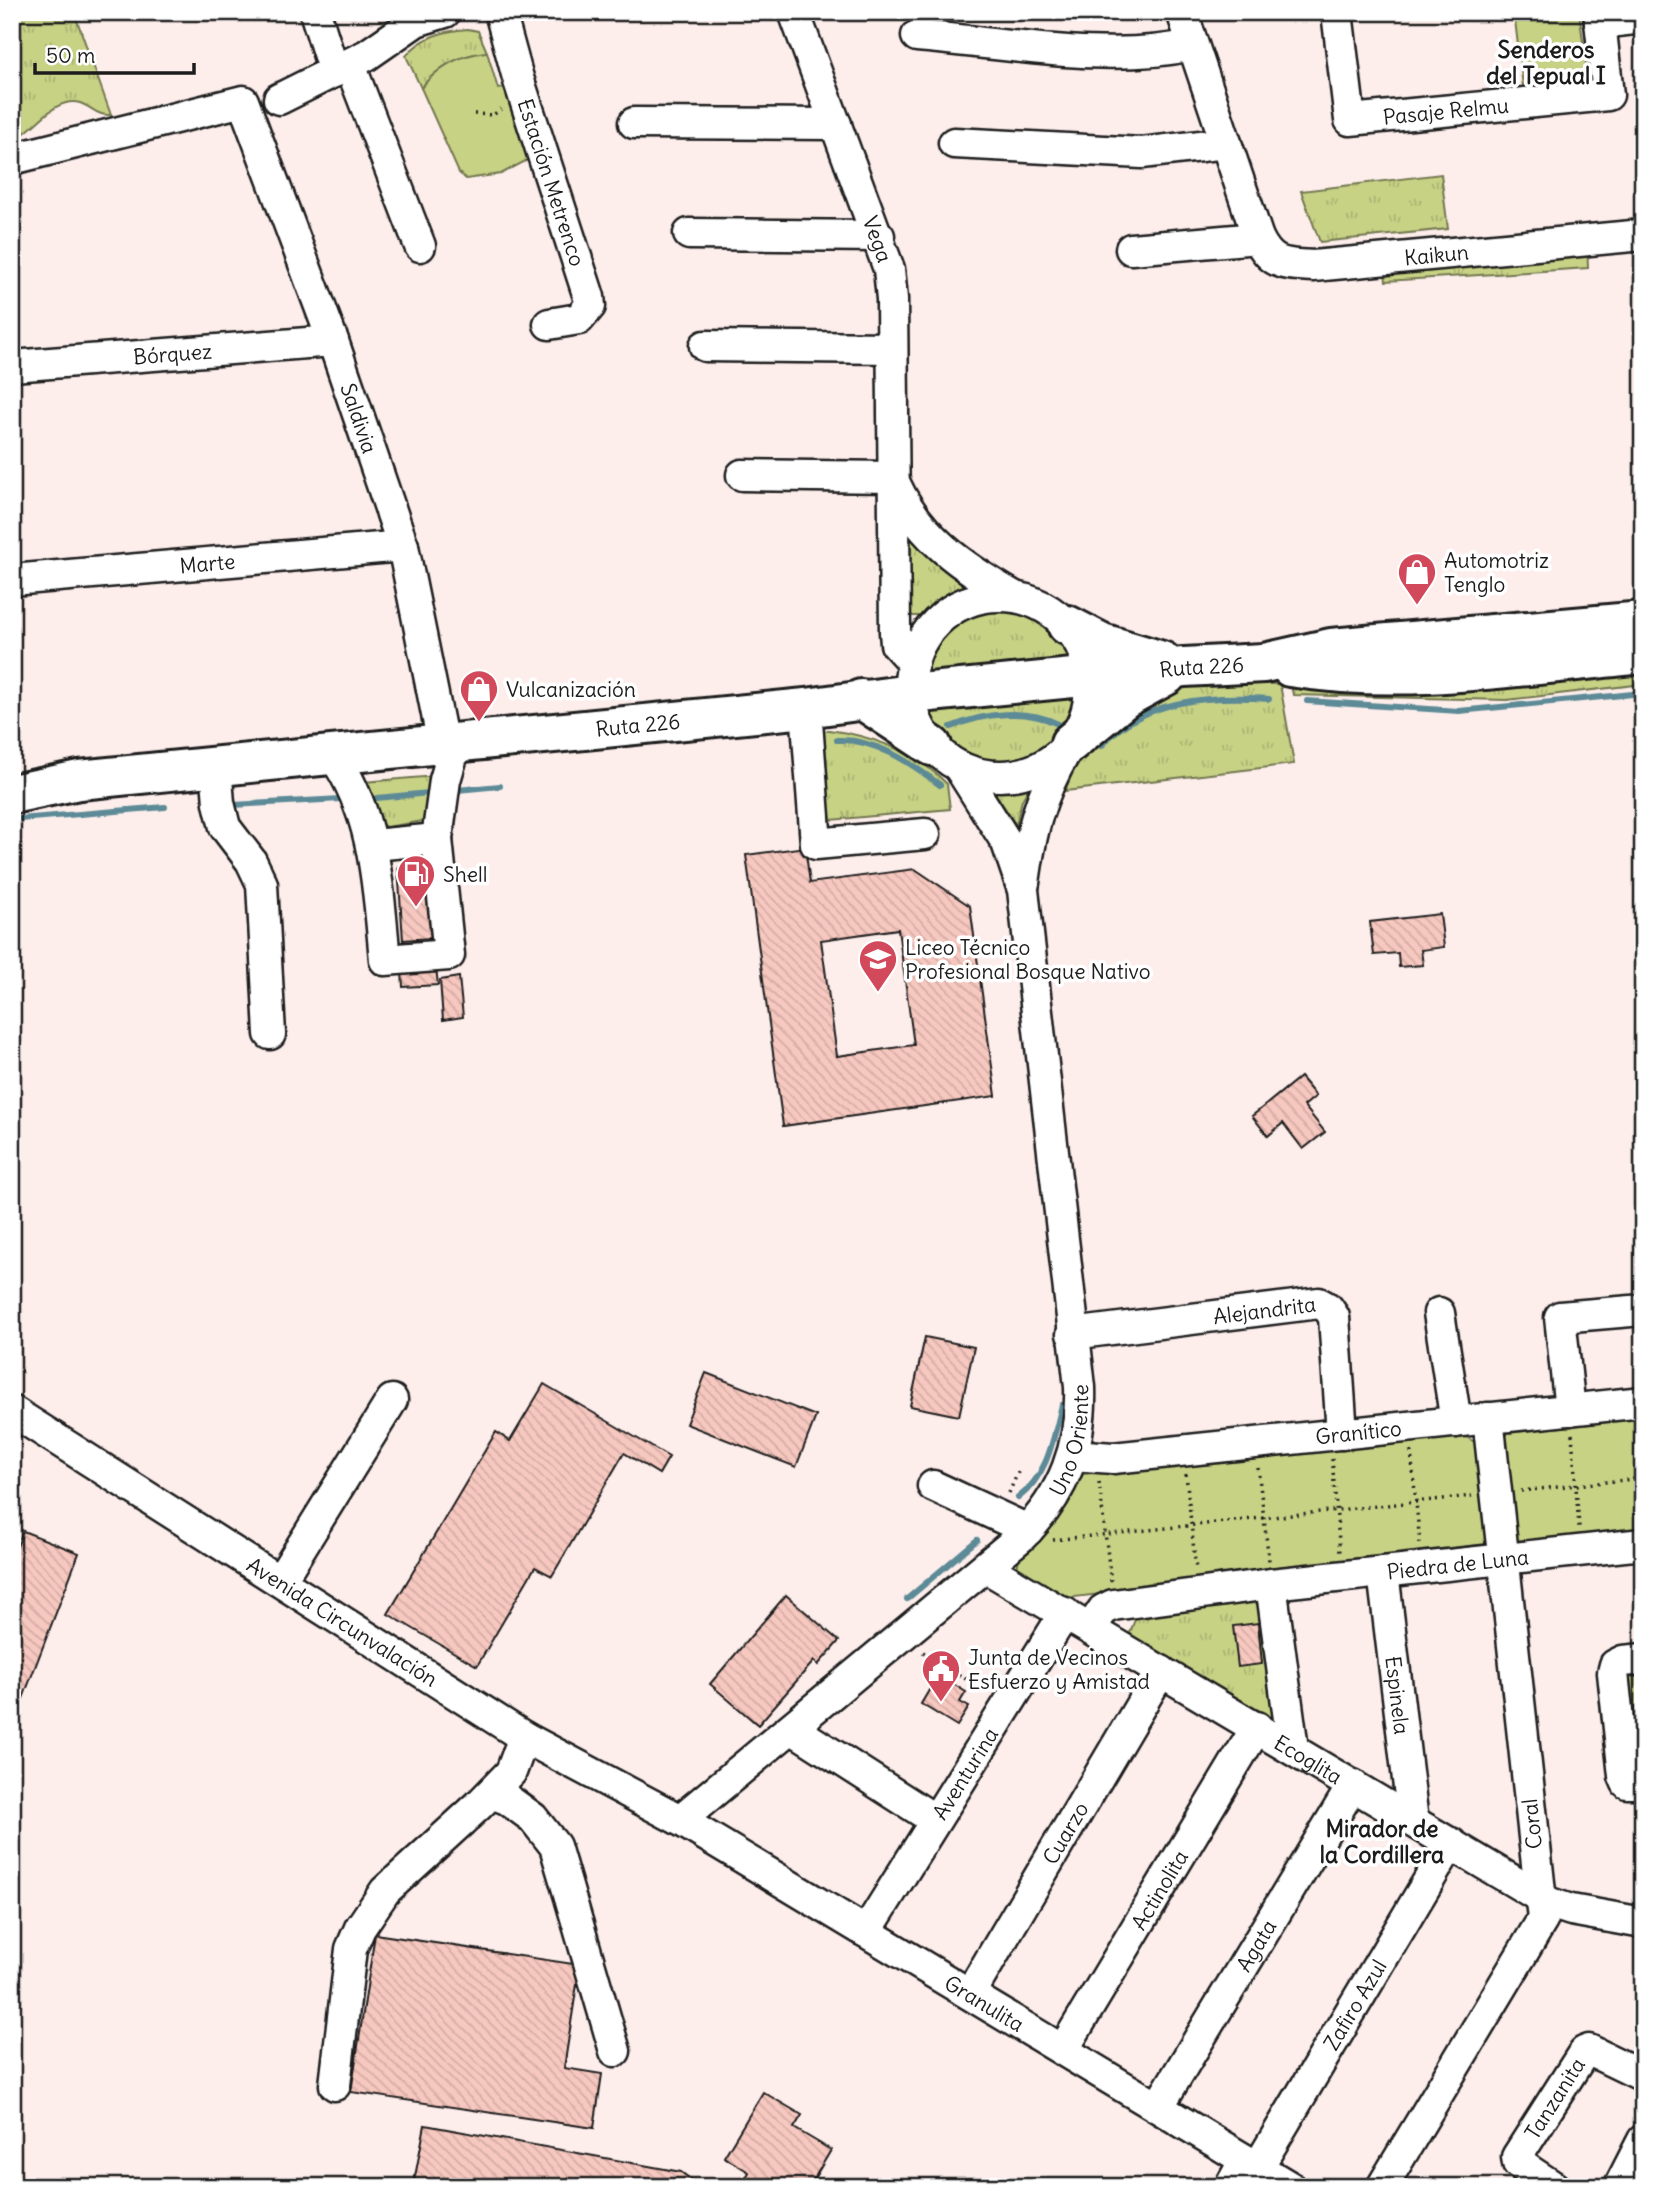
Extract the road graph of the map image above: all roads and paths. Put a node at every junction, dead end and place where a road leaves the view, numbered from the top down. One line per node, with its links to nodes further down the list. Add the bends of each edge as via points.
1 (315, 12): 11 (street)
2 (445, 12): 11 (street, via 416,21)
3 (500, 12): 26 (street, Estación Metrenco, via 589,298 590,306 579,319)
4 (794, 12): 16 (street, Vega)
5 (1182, 12): 10 (street)
6 (1336, 12): 7 (street, Pasaje Relmu, via 1350,120 1608,95)
7 (1599, 17): 8 (street)
8 (1643, 18)
9 (918, 36): 10 (street, via 1126,54)
10 (1192, 45): 18 (street)
11 (342, 68): 12 (street); 24 (street)
12 (279, 99)
13 (501, 109): 14 (path, via 493,115)
14 (474, 114)
15 (634, 123): 16 (street)
16 (836, 124): 23 (street, Vega)
17 (954, 143): 18 (street, via 1142,153)
18 (1226, 144): 20 (street)
19 (12, 159): 27 (street, Saldivia, via 243,101)
20 (1256, 231): 22 (street, Kaikun, via 1266,255 1282,264 1313,266); 25 (street)
21 (689, 234): 23 (street)
22 (1643, 235)
23 (879, 236): 29 (street, Vega, via 889,269)
24 (420, 246)
25 (1131, 249)
26 (549, 324)
27 (333, 341): 30 (street, Bórquez); 33 (street, Saldivia)
28 (705, 346): 29 (street)
29 (892, 348): 32 (street, Vega)
30 (12, 366)
31 (742, 475): 32 (street)
32 (892, 477): 35 (street, Vega, via 911,515 927,534 962,564); 41 (street, Vega, via 896,644)
33 (403, 546): 34 (street, Marte); 45 (street, Saldivia)
34 (12, 580)
35 (1013, 596): 37 (street, via 1052,611); 41 (street, via 987,596 940,618 923,639)
36 (1643, 621): 39 (main road, Ruta 226, via 1331,648)
37 (1067, 625): 40 (main road, via 1102,643); 42 (street, via 1083,649)
38 (1643, 654): 39 (main road, Ruta 226, via 1399,676 1334,674)
39 (1264, 663): 40 (main road, Ruta 226)
40 (1184, 667): 42 (main road, Ruta 226); 46 (main road, via 1125,698)
41 (911, 675): 42 (main road, Ruta 226); 43 (main road, Ruta 226); 48 (street, Vega, via 921,730)
42 (1090, 676): 46 (street, Uno Oriente, via 1090,700)
43 (861, 699): 44 (main road, Ruta 226); 48 (main road)
44 (806, 708): 45 (main road, Ruta 226); 51 (street, via 816,844)
45 (450, 743): 47 (main road, Ruta 226); 52 (street)
46 (1070, 744): 48 (street, via 1056,758 1018,775 988,775); 54 (street, Uno Oriente, via 1050,778 1031,829)
47 (333, 755): 49 (main road, Ruta 226); 53 (street, via 349,779)
48 (945, 756): 54 (street, Uno Oriente, via 1007,843)
49 (216, 766): 50 (main road, Ruta 226, via 79,780); 55 (street, via 225,827 262,884)
50 (12, 794)
51 (925, 834)
52 (437, 839): 53 (street); 53 (street, via 449,955 385,960)
53 (373, 845)
54 (1023, 890): 58 (street, Uno Oriente)
55 (270, 1034)
56 (1643, 1310): 61 (street, via 1560,1317)
57 (1439, 1313): 64 (street)
58 (1072, 1334): 66 (street, Alejandrita, via 1319,1303 1334,1317); 69 (street, Uno Oriente)
59 (392, 1400): 87 (street)
60 (1643, 1402): 61 (street, Granítico)
61 (1570, 1410): 63 (street, Granítico); 71 (path)
62 (12, 1411): 87 (street, Avenida Circunvalación)
63 (1488, 1418): 64 (street, Granítico); 73 (street, Coral)
64 (1456, 1422): 65 (street, Granítico)
65 (1409, 1426): 66 (street, Granítico); 74 (path)
66 (1336, 1434): 67 (street, Granítico); 75 (path)
67 (1256, 1443): 68 (street, Granítico); 76 (path)
68 (1184, 1451): 69 (street, Granítico, via 1097,1459); 77 (path)
69 (1082, 1467): 78 (path, via 1098,1479); 79 (street, Uno Oriente, via 1054,1499)
70 (1643, 1478): 71 (path)
71 (1576, 1485): 73 (path); 81 (path)
72 (933, 1486): 79 (street)
73 (1497, 1493): 74 (path); 82 (street, Coral)
74 (1416, 1502): 75 (path); 83 (path)
75 (1337, 1510): 76 (path); 86 (path)
76 (1264, 1518): 77 (path); 88 (path)
77 (1191, 1525): 78 (path); 89 (path)
78 (1105, 1534): 79 (path); 90 (path)
79 (1040, 1535): 84 (street, Uno Oriente)
80 (1643, 1544): 81 (street, Piedra de Luna)
81 (1581, 1550): 82 (street, Piedra de Luna)
82 (1504, 1559): 83 (street, Piedra de Luna); 108 (street, Coral)
83 (1422, 1567): 85 (street, Piedra de Luna)
84 (987, 1568): 91 (street, Ecoglita); 98 (street, Uno Oriente)
85 (1382, 1572): 86 (street, Piedra de Luna); 106 (street, Espinela)
86 (1342, 1576): 88 (street, Piedra de Luna)
87 (280, 1581): 99 (street, Avenida Circunvalación)
88 (1271, 1584): 89 (street, Piedra de Luna); 100 (street)
89 (1198, 1594): 90 (street, Piedra de Luna)
90 (1114, 1605): 92 (street, via 1103,1610)
91 (1065, 1613): 92 (street, Ecoglita); 96 (street, Aventurina)
92 (1091, 1628): 95 (street, Ecoglita)
93 (923, 1652): 96 (path)
94 (1643, 1659): 101 (street, via 1623,1661 1615,1665 1614,1673 1624,1776 1627,1783)
95 (1161, 1671): 97 (street, Ecoglita); 111 (street, Cuarzo)
96 (1007, 1705): 105 (street, Aventurina)
97 (1257, 1727): 100 (street, Ecoglita); 112 (street, Actinolita)
98 (793, 1729): 104 (street, Uno Oriente); 105 (street)
99 (524, 1737): 103 (street, via 511,1772); 104 (street, Avenida Circunvalación)
100 (1293, 1749): 102 (street, Ecoglita)
101 (1643, 1783)
102 (1353, 1784): 106 (street, Ecoglita); 116 (street, Agata)
103 (492, 1793): 113 (street, via 533,1818 555,1846); 115 (street, via 397,1878 360,1928 351,1948)
104 (680, 1819): 110 (street, Granulita)
105 (935, 1820): 110 (street, Aventurina)
106 (1413, 1821): 107 (street, Ecoglita)
107 (1451, 1843): 108 (street, Ecoglita); 118 (street, Zafiro Azul)
108 (1540, 1897): 109 (street, Ecoglita, via 1571,1910); 121 (street, Coral, via 1542,1924)
109 (1643, 1923)
110 (866, 1931): 111 (street, Granulita)
111 (970, 1994): 112 (street, Granulita)
112 (1063, 2050): 116 (street, Granulita)
113 (615, 2051)
114 (1643, 2076): 122 (street, Tanzanita, via 1589,2050 1584,2052 1517,2157 1518,2163)
115 (335, 2085)
116 (1158, 2108): 118 (street, Granulita)
117 (1643, 2140): 123 (street)
118 (1251, 2164): 119 (street, Zafiro Azul); 120 (street, Granulita)
119 (1230, 2187)
120 (1290, 2187)
121 (1382, 2187)
122 (1554, 2187)
123 (1619, 2187)

